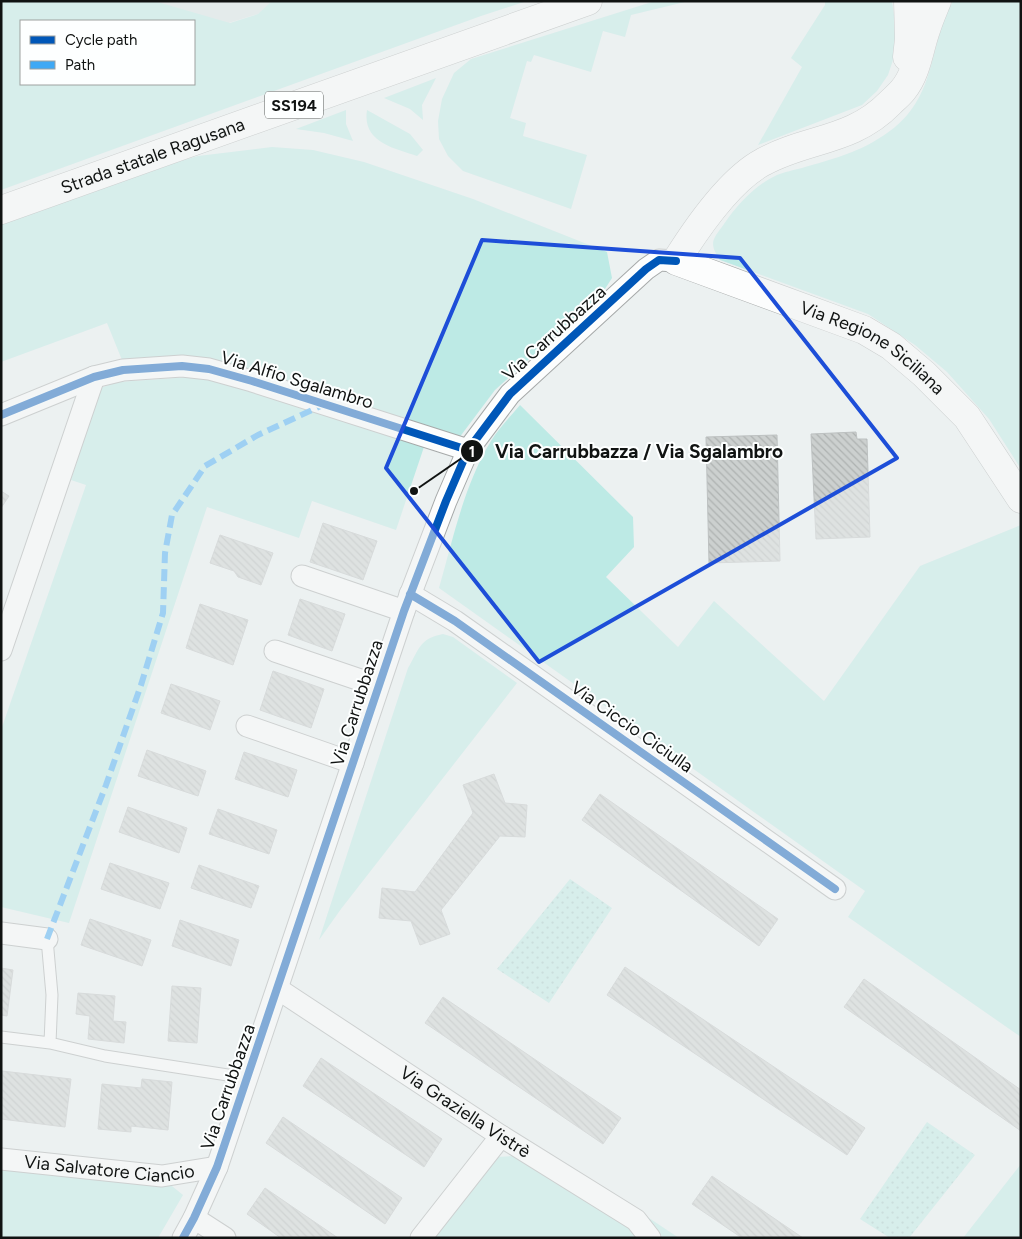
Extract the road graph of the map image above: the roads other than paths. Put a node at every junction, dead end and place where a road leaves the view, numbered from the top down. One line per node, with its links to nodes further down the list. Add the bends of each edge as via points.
1 (588, 1): 5 (main road, Strada statale Ragusana / SS194)
2 (908, 1): 4 (main road, via 906,64)
3 (937, 1): 4 (main road, via 912,74)
4 (890, 103): 6 (main road, via 869,122 762,162 740,179)
5 (1, 210)
6 (676, 261): 9 (street, Via Carrubbazza, via 659,260 639,276 510,394); 10 (main road, Via Regione Siciliana, via 864,330 891,346 967,417)
7 (94, 377): 8 (street, Via Alfio Sgalambro); 9 (street, Via Alfio Sgalambro, via 123,370 182,366 209,369 327,403); 13 (street)
8 (1, 415)
9 (468, 450): 12 (street, Via Carrubbazza)
10 (1021, 499)
11 (302, 576): 12 (street, Via Ciccio Ciciulla)
12 (407, 602): 15 (street, Via Carrubbazza); 18 (street, Via Ciccio Ciciulla, via 455,621)
13 (1, 650)
14 (275, 652): 15 (street)
15 (378, 686): 17 (street, Via Carrubbazza)
16 (247, 726): 17 (street)
17 (353, 762): 21 (street, Via Carrubbazza)
18 (835, 888)
19 (1, 933): 20 (street)
20 (47, 939): 23 (lane, via 52,995)
21 (278, 989): 24 (street, Via Carrubbazza); 25 (street, Via Graziella Vistrè)
22 (1, 1037): 23 (lane)
23 (50, 1043): 24 (lane, via 105,1056)
24 (247, 1078): 27 (street, Via Carrubbazza)
25 (501, 1136): 31 (street); 32 (street, Via Graziella Vistrè, via 636,1220)
26 (1, 1159): 27 (street, Via Salvatore Ciancio, via 162,1176)
27 (217, 1167): 28 (street, Via Carrubbazza)
28 (194, 1218): 29 (street, Via Carrubbazza); 30 (street)
29 (183, 1238)
30 (225, 1238)
31 (421, 1238)
32 (650, 1238)

